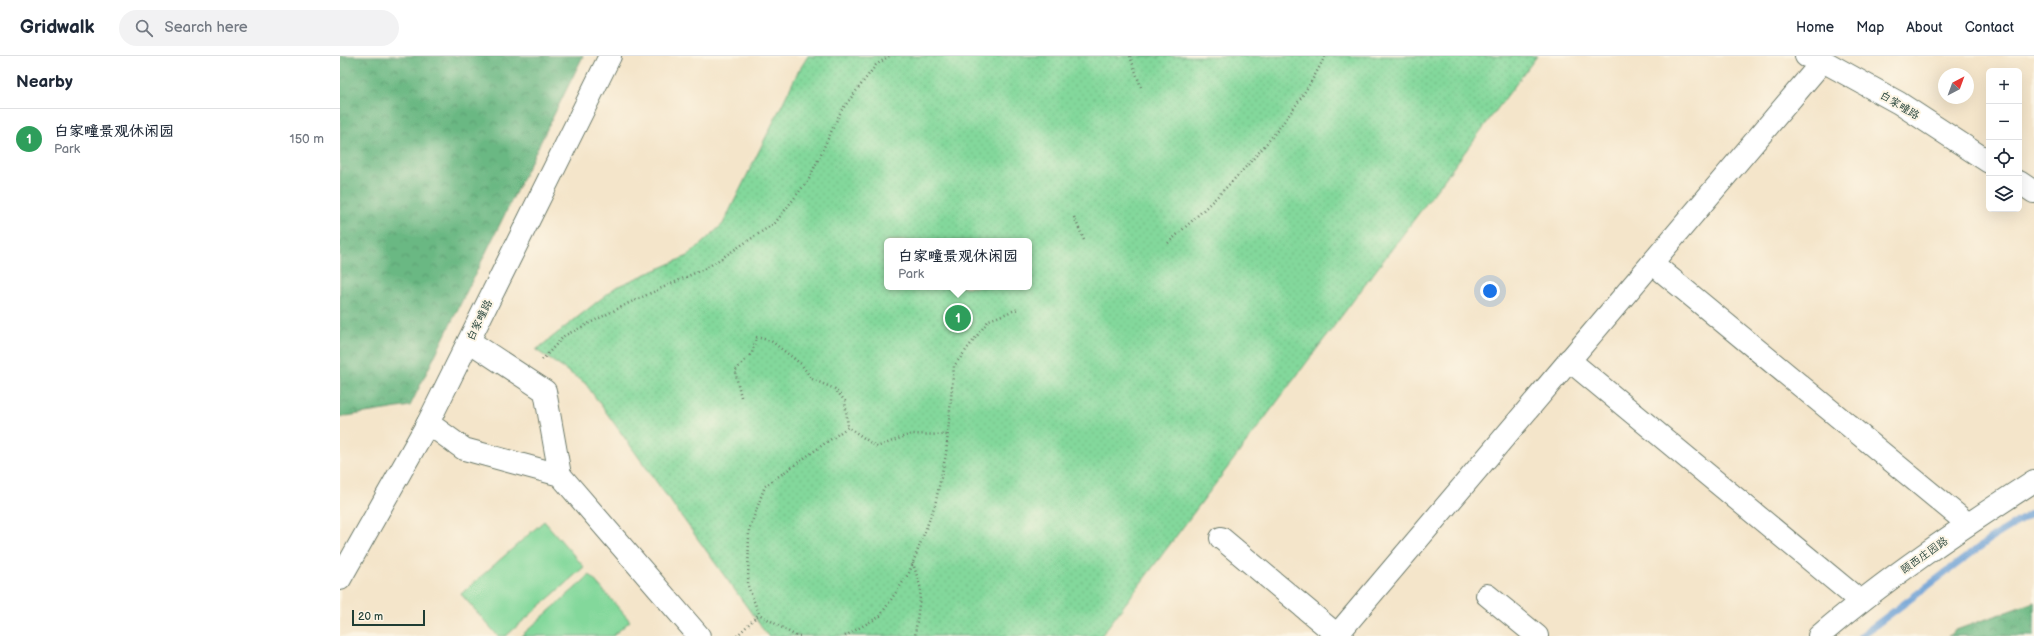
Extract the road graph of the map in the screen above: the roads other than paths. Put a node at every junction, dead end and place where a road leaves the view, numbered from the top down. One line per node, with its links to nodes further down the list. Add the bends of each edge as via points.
1 (610, 56): 7 (street, 白家疃路)
2 (1814, 59): 3 (street, 白家疃路, via 1899,103); 6 (street)
3 (1986, 160)
4 (2022, 184): 5 (street)
5 (2034, 192)
6 (1652, 263): 8 (street); 12 (street)
7 (469, 341): 9 (street, 白家疃路); 10 (street, via 545,391)
8 (1569, 360): 16 (street); 18 (street)
9 (428, 423): 10 (street, via 464,449); 14 (street, 白家疃路)
10 (560, 475): 17 (street)
11 (2034, 481): 12 (street, 颐西庄园路)
12 (1968, 524): 16 (street, 颐西庄园路)
13 (1221, 538): 18 (street)
14 (340, 579)
15 (1487, 595): 19 (street)
16 (1860, 601): 20 (street, 颐西庄园路)
17 (699, 636)
18 (1336, 636)
19 (1537, 636)
20 (1819, 636)

